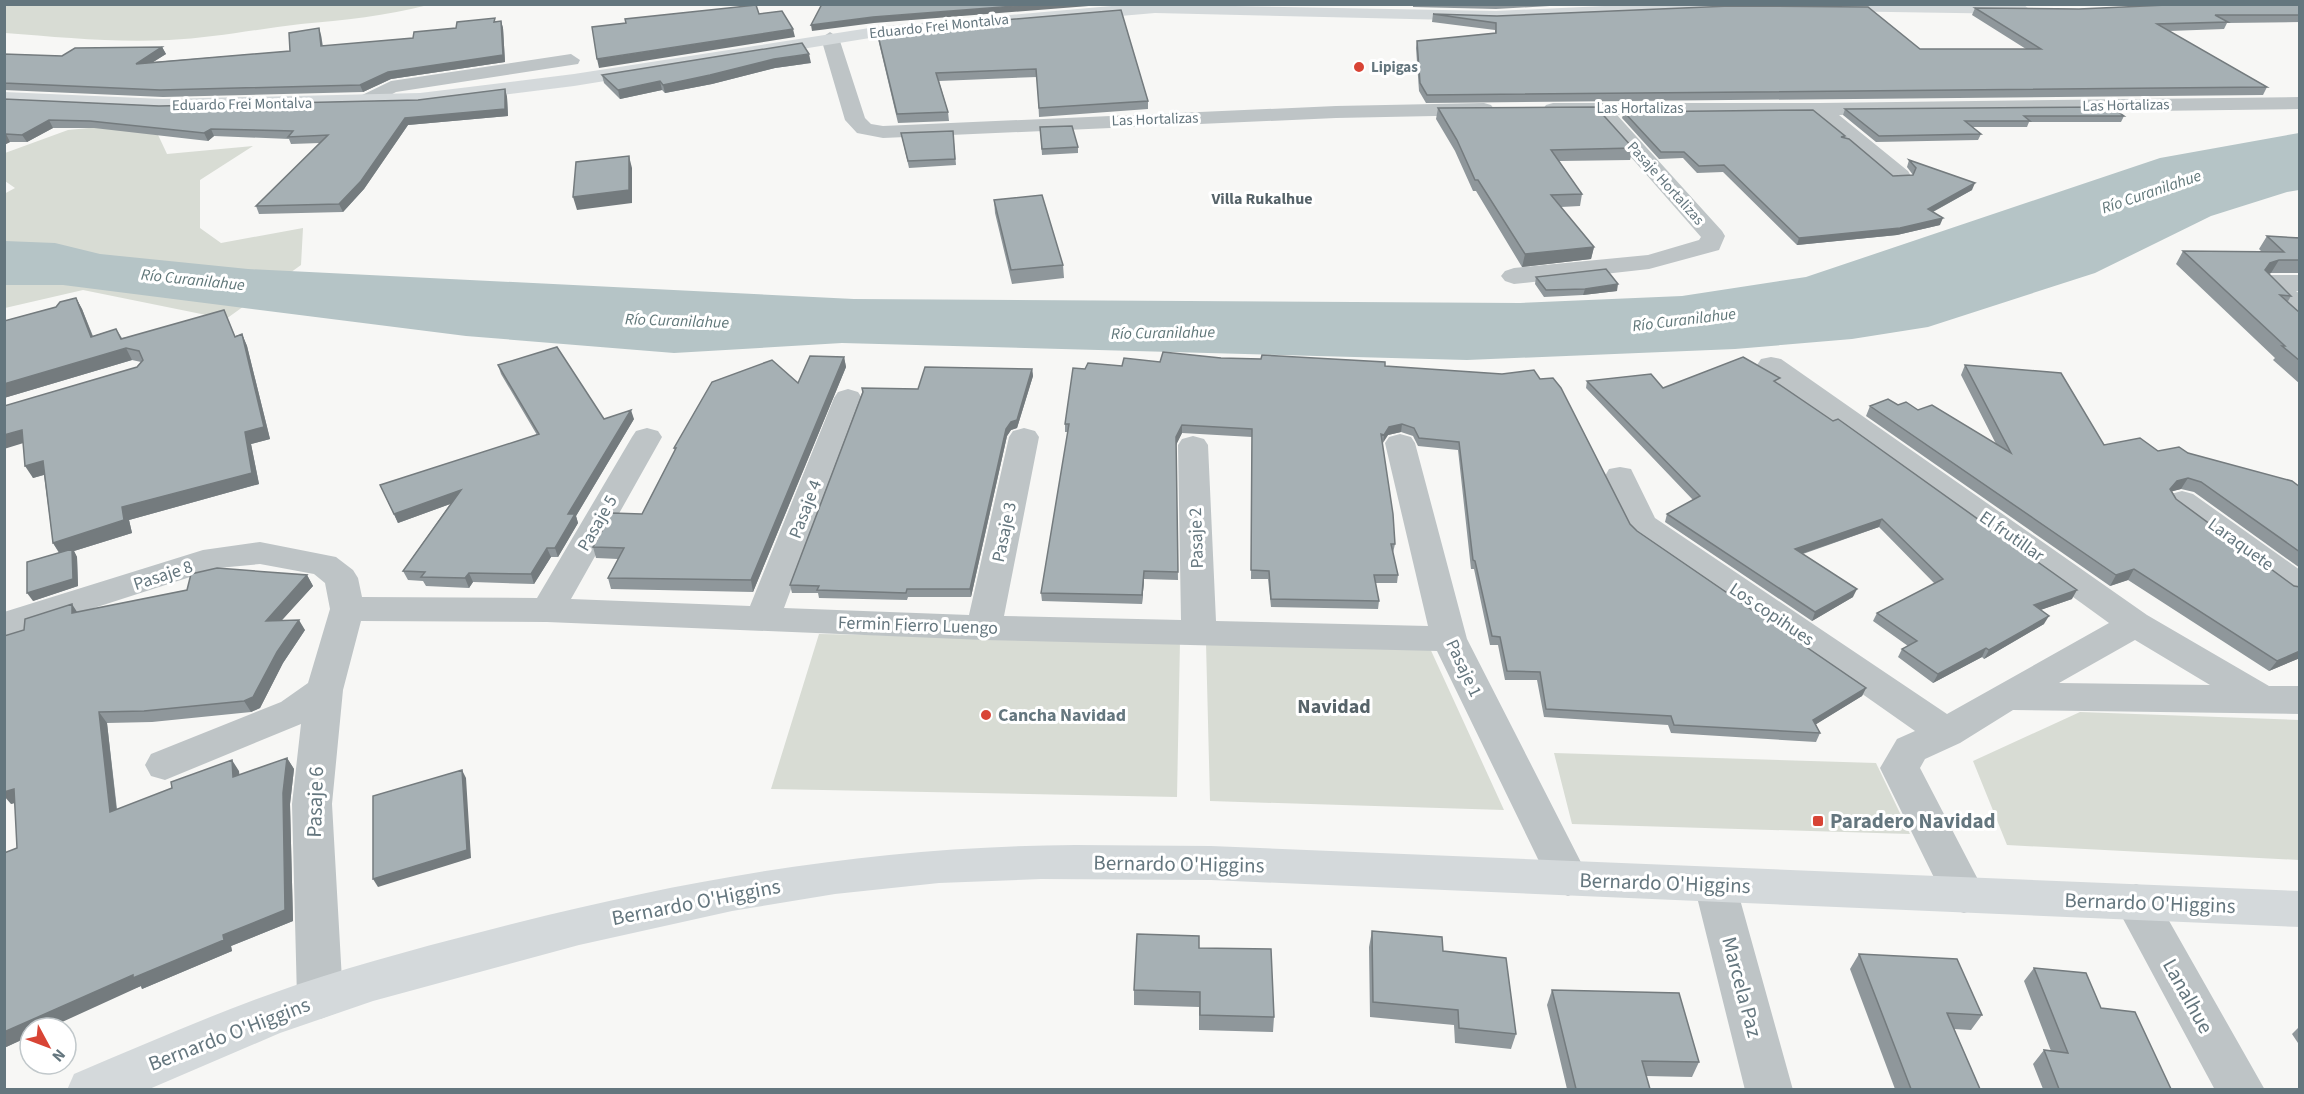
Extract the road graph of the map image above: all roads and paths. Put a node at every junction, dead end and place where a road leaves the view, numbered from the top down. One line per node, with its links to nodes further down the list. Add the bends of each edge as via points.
1 (1762, 5): 2 (main road, Eduardo Frei Montalva); 4 (main road, Eduardo Frei Montalva, via 1496,16 1155,8 927,26)
2 (1991, 7): 3 (main road, Eduardo Frei Montalva)
3 (2033, 9)
4 (830, 38): 7 (main road, Eduardo Frei Montalva, via 511,89); 10 (street, Las Hortalizas, via 855,120 864,129 883,132 1336,112)
5 (571, 60): 7 (street, via 391,87)
6 (4, 98): 7 (main road, Eduardo Frei Montalva, via 163,105)
7 (365, 101)
8 (2300, 103): 12 (street, Las Hortalizas)
9 (1599, 108): 11 (street, Las Hortalizas); 12 (street, Las Hortalizas); 14 (street, Pasaje Hortalizas, via 1713,236 1710,245 1649,262)
10 (1509, 109)
11 (1532, 109)
12 (1819, 109): 13 (street)
13 (1900, 176)
14 (1514, 276)
15 (2300, 283): 16 (street, via 2272,282)
16 (2300, 308)
17 (1771, 365): 29 (street, El frutillar)
18 (848, 398): 28 (street, Pasaje 4)
19 (647, 437): 27 (street, Pasaje 5)
20 (1024, 437): 31 (street, Pasaje 3)
21 (1400, 443): 33 (street, Pasaje 1)
22 (1193, 445): 32 (street, Pasaje 2)
23 (1620, 476): 38 (street, Los copihues, via 1641,524)
24 (2182, 501): 25 (street, Laraquete)
25 (2300, 587)
26 (347, 609): 27 (street, Fermin Fierro Luengo); 30 (street, Pasaje 8, via 341,578 324,565 260,553 215,558); 34 (street, Pasaje 6)
27 (547, 610): 28 (street, Fermin Fierro Luengo)
28 (762, 619): 31 (street, Fermin Fierro Luengo)
29 (2135, 624): 35 (street); 36 (street, El frutillar)
30 (4, 625)
31 (984, 628): 32 (street, Fermin Fierro Luengo)
32 (1199, 632): 33 (street, Fermin Fierro Luengo)
33 (1449, 639): 40 (street, Pasaje 1)
34 (324, 690): 39 (street, via 294,712); 45 (street, Pasaje 6, via 312,804)
35 (2006, 696): 36 (street); 38 (street)
36 (2260, 698): 37 (street)
37 (2300, 700)
38 (1946, 733): 42 (street, via 1911,749 1900,768)
39 (165, 765)
40 (1568, 878): 41 (main road, Bernardo O'Higgins); 45 (main road, Bernardo O'Higgins, via 1118,861 938,866 757,888 664,906 408,971)
41 (1715, 885): 42 (main road, Bernardo O'Higgins); 47 (street, Marcela Paz)
42 (1964, 895): 43 (main road, Bernardo O'Higgins)
43 (2136, 902): 44 (main road, Bernardo O'Higgins); 48 (street, Lanalhue)
44 (2300, 909)
45 (320, 998): 46 (main road, Bernardo O'Higgins)
46 (91, 1089)
47 (1769, 1089)
48 (2241, 1089)

